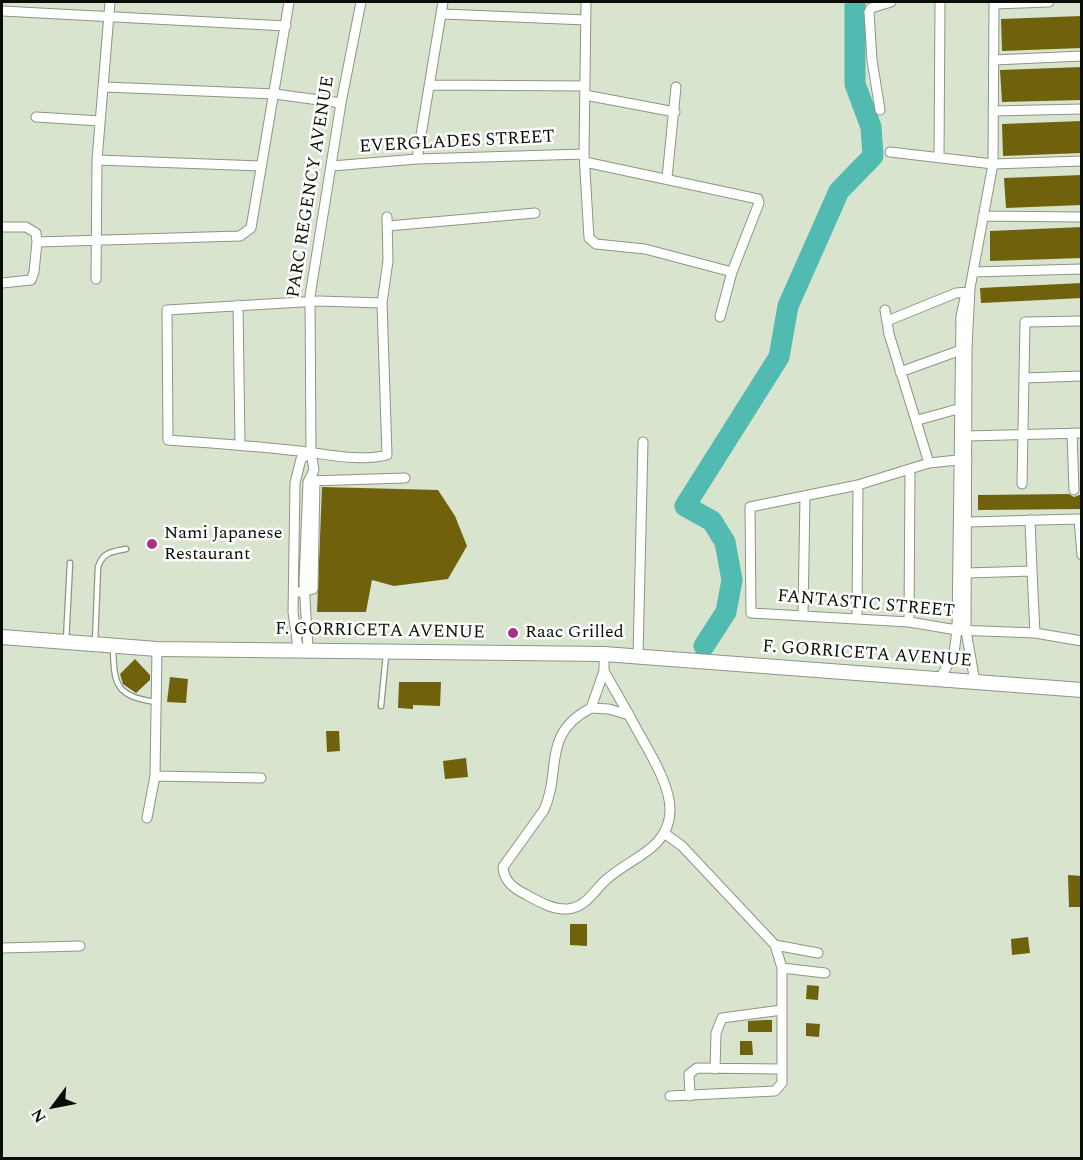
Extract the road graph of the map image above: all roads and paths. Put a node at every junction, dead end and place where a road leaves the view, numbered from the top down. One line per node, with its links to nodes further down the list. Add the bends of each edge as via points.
1 (110, 2): 12 (street)
2 (290, 2): 14 (street)
3 (361, 2): 22 (street, PARC REGENCY AVENUE)
4 (443, 2): 11 (street)
5 (586, 2): 13 (street)
6 (891, 2): 24 (street, via 869,12)
7 (940, 2): 31 (street)
8 (1049, 2): 9 (street)
9 (994, 3): 16 (street)
10 (2, 11): 12 (street)
11 (443, 14): 13 (street); 17 (street)
12 (110, 17): 14 (street); 18 (street)
13 (586, 20): 20 (street)
14 (286, 26): 21 (street)
15 (1082, 56): 16 (street)
16 (994, 60): 25 (street)
17 (430, 85): 20 (street); 32 (street)
18 (105, 87): 21 (street); 28 (street)
19 (676, 87): 26 (street)
20 (585, 91): 26 (street); 30 (street)
21 (275, 94): 22 (street); 36 (street)
22 (340, 104): 37 (street, PARC REGENCY AVENUE)
23 (1082, 109): 25 (street)
24 (880, 110)
25 (993, 111): 35 (street)
26 (675, 112): 38 (street)
27 (36, 117): 28 (street)
28 (100, 121): 33 (street)
29 (890, 152): 31 (street)
30 (585, 158): 32 (street, EVERGLADES STREET); 38 (street, EVERGLADES STREET); 46 (street, via 590,241 645,249)
31 (939, 158): 35 (street)
32 (417, 159): 37 (street, EVERGLADES STREET)
33 (97, 160): 36 (street); 43 (street)
34 (1082, 161): 35 (street)
35 (993, 164): 40 (street)
36 (261, 166): 43 (street, via 252,226 240,236)
37 (332, 166): 51 (street, PARC REGENCY AVENUE)
38 (667, 178): 46 (street, EVERGLADES STREET, via 758,198)
39 (535, 213): 52 (street, via 387,221 388,261)
40 (983, 216): 41 (street); 47 (street)
41 (1082, 216)
42 (2, 227): 44 (street, via 32,229)
43 (96, 238): 44 (street); 48 (street)
44 (37, 242): 49 (street, via 31,280)
45 (1082, 269): 47 (street)
46 (732, 272): 55 (street)
47 (973, 272): 50 (street)
48 (96, 279)
49 (2, 283)
50 (969, 291): 56 (street); 58 (street, via 961,316); 62 (street)
51 (311, 301): 52 (street); 53 (street); 69 (street, PARC REGENCY AVENUE)
52 (382, 303): 69 (street, via 387,455 322,456)
53 (238, 305): 68 (street); 68 (street, via 167,310 168,440)
54 (885, 310): 56 (street)
55 (720, 317)
56 (887, 321): 59 (street)
57 (1082, 321): 61 (street, via 1025,322)
58 (960, 350): 59 (street); 62 (street)
59 (900, 372): 63 (street)
60 (1082, 376): 61 (street)
61 (1024, 378): 65 (street)
62 (963, 407): 63 (street); 66 (street); 70 (street)
63 (918, 420): 71 (street)
64 (1077, 433): 65 (street); 78 (street)
65 (1022, 435): 66 (street); 77 (street)
66 (968, 436): 70 (street)
67 (643, 442): 102 (street)
68 (240, 444): 69 (street)
69 (310, 452): 74 (street, PARC REGENCY AVENUE); 75 (street, via 301,459)
70 (964, 460): 71 (street); 81 (street); 91 (street)
71 (929, 463): 72 (street)
72 (910, 470): 76 (street); 90 (street)
73 (405, 478): 74 (street)
74 (312, 481): 75 (street); 87 (street, PARC REGENCY AVENUE, via 313,589)
75 (295, 483): 87 (street)
76 (858, 484): 79 (street); 89 (street)
77 (1022, 484)
78 (1074, 490)
79 (805, 496): 88 (street); 88 (street, FANTASTIC STREET, via 750,507 751,612)
80 (1030, 520): 81 (street); 83 (street, via 1080,519); 85 (street)
81 (968, 522): 86 (street)
82 (126, 549): 96 (lane, via 107,553 98,567)
83 (1082, 555)
84 (70, 563): 94 (lane)
85 (1032, 571): 86 (street); 92 (street)
86 (967, 573): 91 (street)
87 (299, 592): 98 (street)
88 (803, 615): 89 (street, FANTASTIC STREET)
89 (857, 619): 90 (street, FANTASTIC STREET)
90 (909, 622): 91 (street, FANTASTIC STREET)
91 (961, 630): 92 (street, FANTASTIC STREET); 104 (street); 105 (street)
92 (1035, 633): 95 (street, FANTASTIC STREET)
93 (2, 637): 94 (main road, F. GORRICETA AVENUE)
94 (66, 641): 96 (main road, F. GORRICETA AVENUE)
95 (1082, 641)
96 (95, 643): 97 (main road, F. GORRICETA AVENUE)
97 (113, 644): 99 (main road, F. GORRICETA AVENUE); 107 (lane, via 117,686 133,699)
98 (303, 648): 99 (main road, F. GORRICETA AVENUE); 100 (main road, F. GORRICETA AVENUE)
99 (157, 649): 107 (street)
100 (386, 649): 101 (main road, F. GORRICETA AVENUE); 108 (lane)
101 (604, 654): 102 (main road, F. GORRICETA AVENUE); 103 (street)
102 (638, 656): 104 (main road, F. GORRICETA AVENUE)
103 (604, 671): 109 (street); 110 (street)
104 (940, 679): 105 (main road, F. GORRICETA AVENUE)
105 (975, 682): 106 (main road, F. GORRICETA AVENUE)
106 (1082, 690)
107 (156, 702): 111 (street)
108 (381, 706)
109 (591, 708): 110 (street); 114 (street, via 578,715 555,748 548,801 503,867 505,877 515,889 552,907 580,906 608,877 646,854)
110 (629, 715): 114 (street, via 666,789 670,814)
111 (155, 776): 112 (street); 113 (street)
112 (261, 778)
113 (147, 818)
114 (664, 833): 115 (street, via 682,846)
115 (775, 945): 118 (street); 119 (street)
116 (80, 946): 117 (street)
117 (2, 948)
118 (818, 953)
119 (782, 968): 120 (street); 121 (street)
120 (825, 973)
121 (782, 1010): 122 (street, via 722,1018 716,1033); 123 (street)
122 (715, 1069): 123 (street); 126 (street, via 689,1074)
123 (780, 1069): 126 (street, via 782,1083 775,1091)
124 (1082, 1092): 127 (path)
125 (670, 1096): 126 (street)
126 (690, 1096)
127 (1082, 1108)

